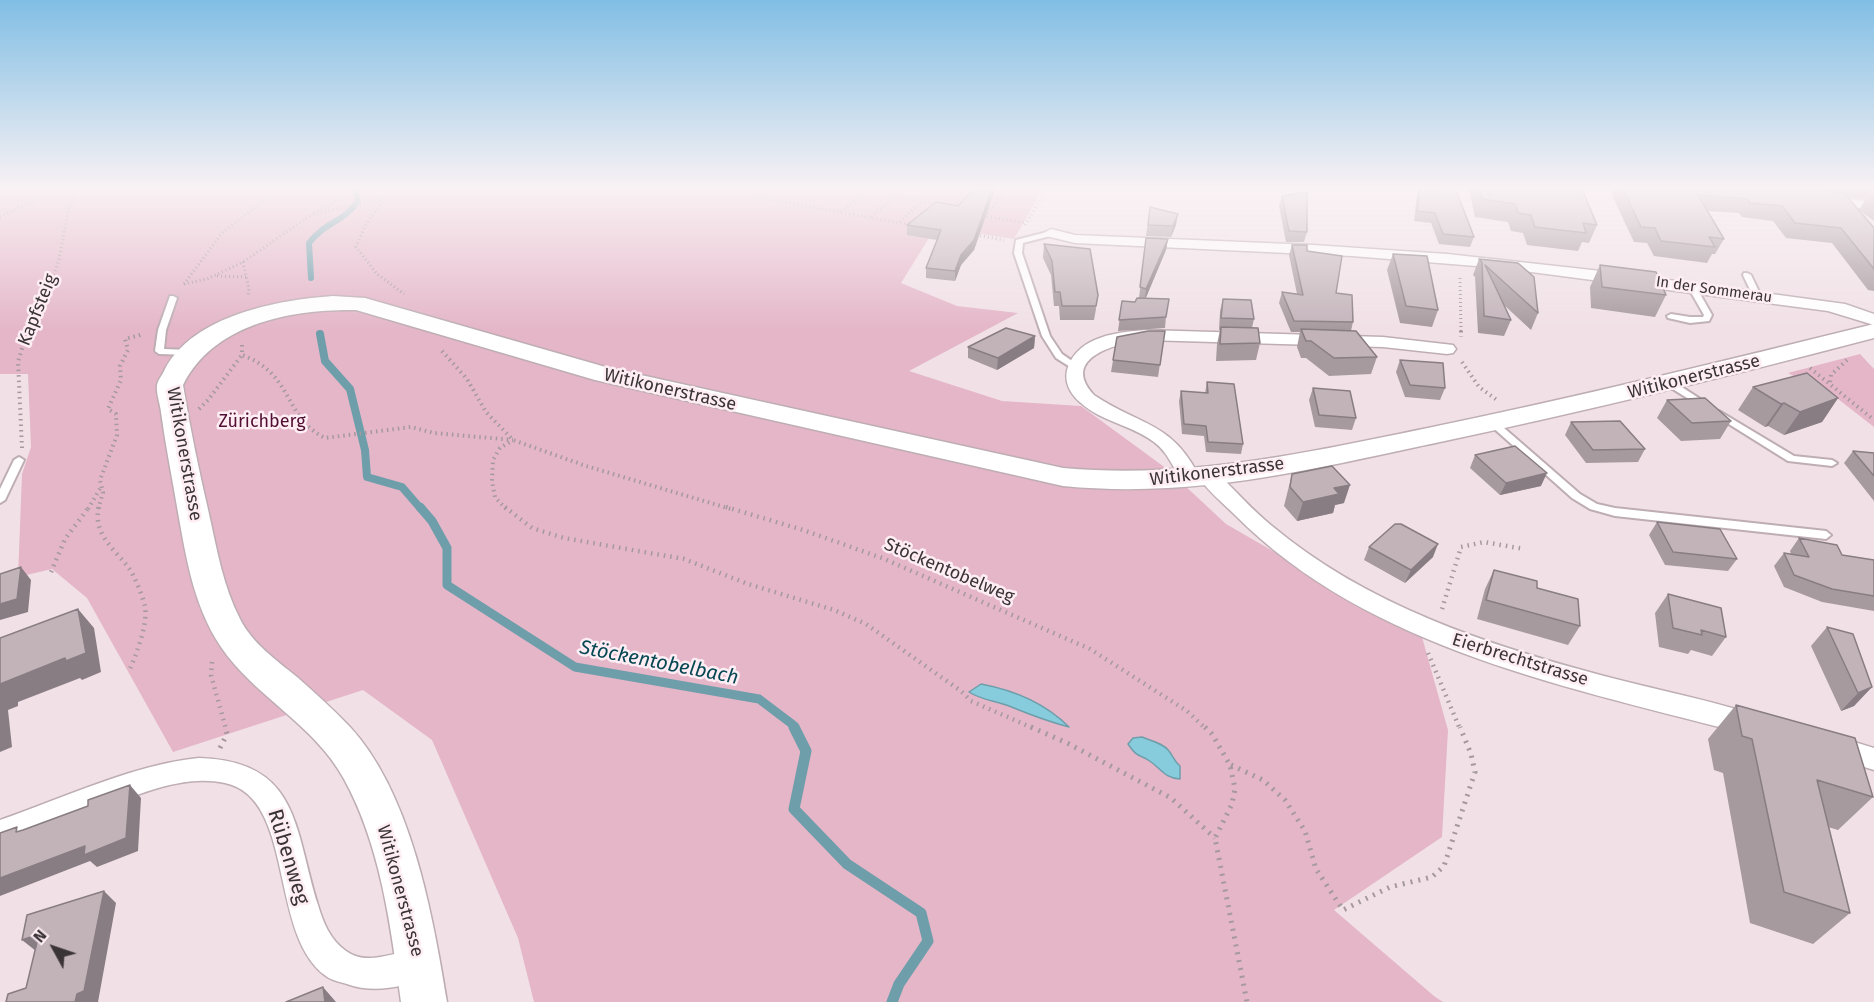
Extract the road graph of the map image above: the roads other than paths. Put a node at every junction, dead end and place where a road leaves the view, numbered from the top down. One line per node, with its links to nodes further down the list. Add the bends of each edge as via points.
1 (1041, 236): 12 (lane, via 1019,242 1018,253 1046,336 1059,356)
2 (1062, 236): 4 (street, In der Sommerau, via 1392,254)
3 (1747, 275): 5 (lane)
4 (1692, 287): 5 (street, In der Sommerau); 7 (lane, via 1708,315 1706,319)
5 (1757, 296): 8 (street, In der Sommerau, via 1845,309)
6 (172, 298): 11 (lane, via 159,351)
7 (1671, 316)
8 (1874, 320)
9 (1874, 331): 13 (main road, Witikonerstrasse)
10 (1447, 349): 12 (street, via 1383,342 1146,335 1108,341 1082,357)
11 (188, 353): 17 (main road, Witikonerstrasse, via 221,332 264,314 308,305 357,303 604,375 1053,475 1095,482); 24 (main road, Witikonerstrasse, via 170,385 174,418 199,540 220,613 249,658 314,714 342,743 361,772 393,849)
12 (1075, 367): 17 (street, Eierbrechtstrasse, via 1076,380 1086,399 1162,438)
13 (1671, 384): 14 (main road, Witikonerstrasse); 16 (lane, via 1792,459)
14 (1498, 413): 17 (main road, Witikonerstrasse, via 1336,455); 19 (lane, via 1576,496 1594,507)
15 (20, 460): 18 (lane)
16 (1832, 463)
17 (1200, 478): 20 (street, Eierbrechtstrasse, via 1301,562 1362,599 1434,633 1575,677)
18 (0, 500)
19 (1826, 535)
20 (1770, 730)
21 (1816, 742): 22 (street)
22 (1874, 759)
23 (0, 833): 24 (street, Rübenweg, via 165,775 211,769 234,773 262,789 278,810 306,918 329,961 359,973 386,973)
24 (422, 983)

